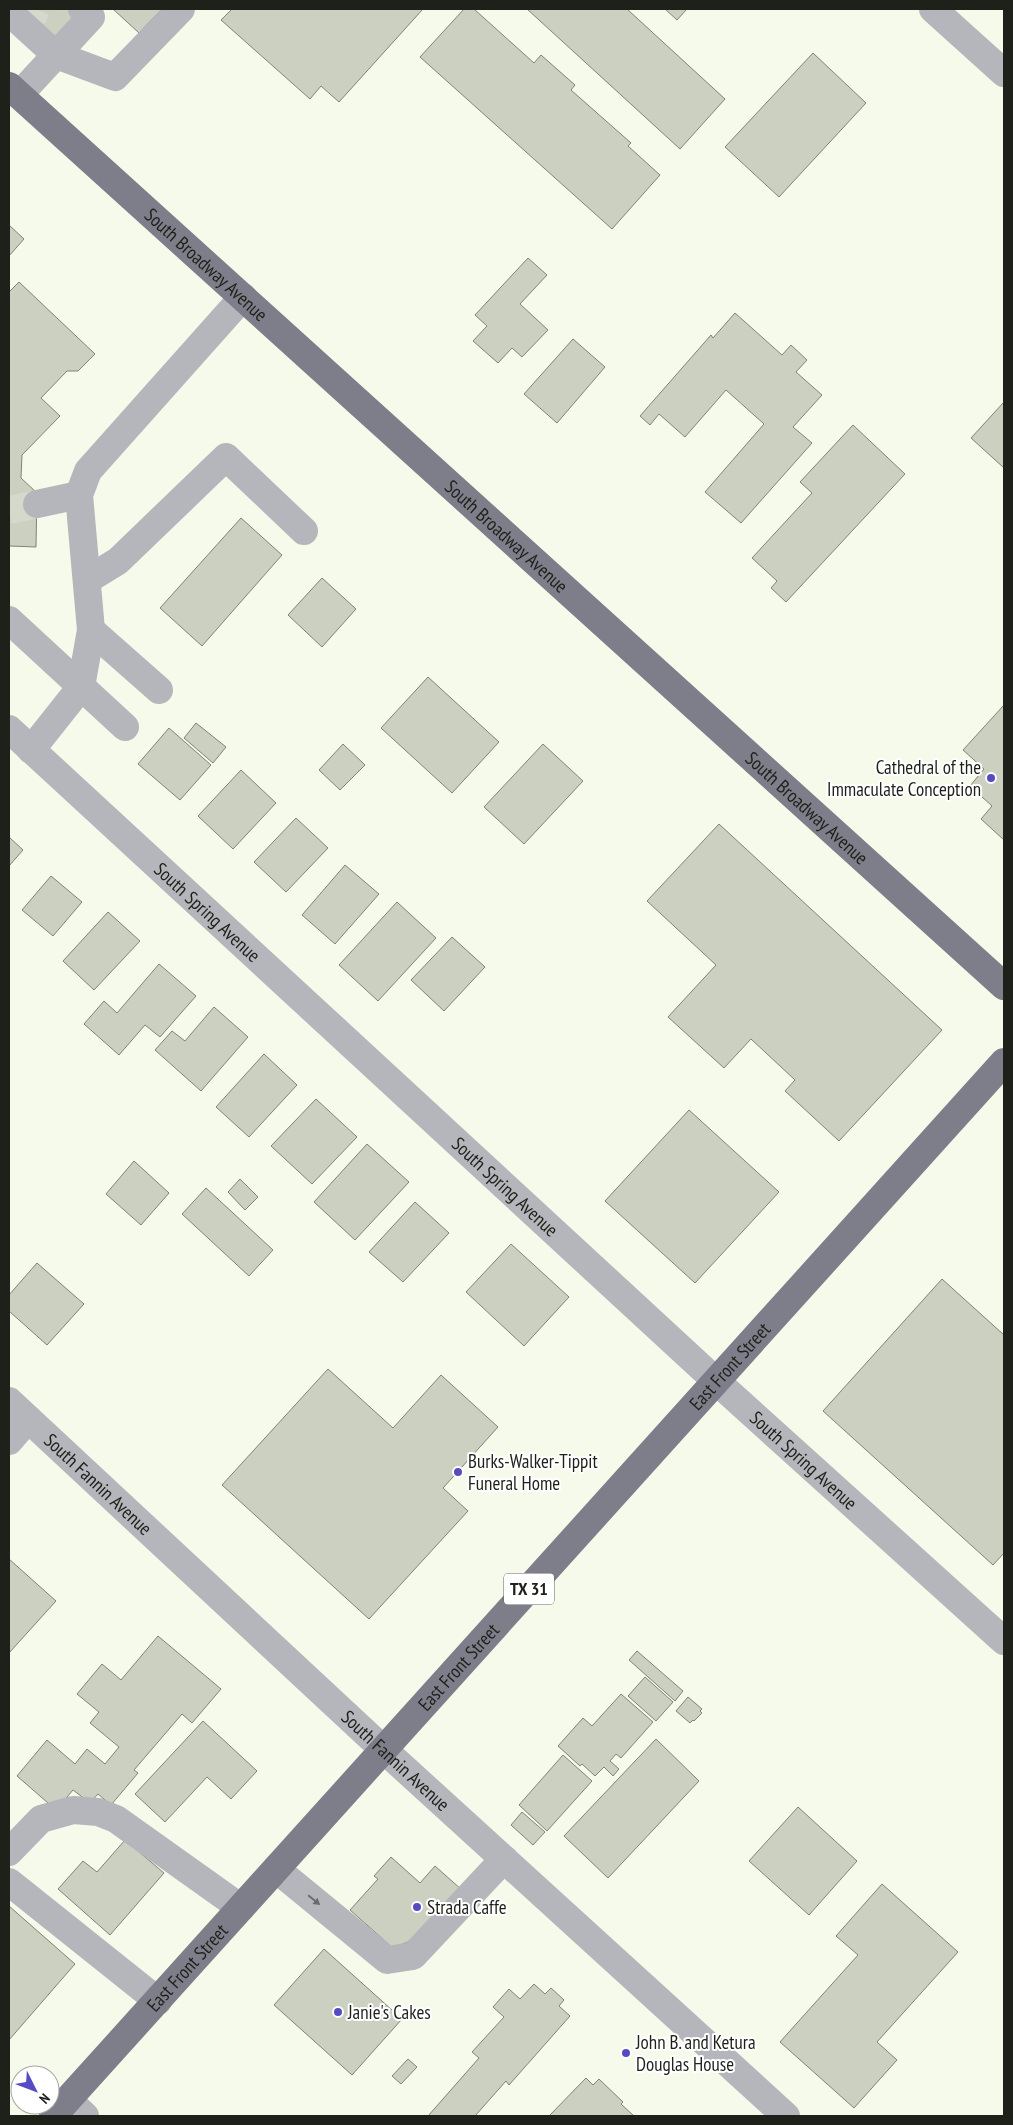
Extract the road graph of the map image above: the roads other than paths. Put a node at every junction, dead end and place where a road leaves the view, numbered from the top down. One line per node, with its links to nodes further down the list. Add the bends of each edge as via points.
1 (82, 9): 5 (street, via 91,17)
2 (181, 9): 5 (street, via 115,77)
3 (933, 9): 6 (street)
4 (23, 20): 5 (street)
5 (56, 55): 7 (street)
6 (1004, 73)
7 (14, 90): 8 (main road, South Broadway Avenue)
8 (243, 297): 9 (street, via 88,471); 20 (main road, South Broadway Avenue)
9 (79, 495): 10 (street); 12 (street)
10 (37, 504)
11 (304, 531): 12 (street, via 226,457 118,561)
12 (86, 580): 14 (street)
13 (9, 620): 15 (street)
14 (91, 630): 15 (street); 16 (street)
15 (81, 686): 17 (street); 19 (street)
16 (159, 690)
17 (126, 727)
18 (9, 729): 19 (street, South Spring Avenue)
19 (31, 750): 22 (street, South Spring Avenue)
20 (1004, 986)
21 (1004, 1062): 22 (main road, East Front Street / TX 31)
22 (716, 1381): 25 (street, South Spring Avenue); 26 (main road, East Front Street / TX 31)
23 (19, 1410): 24 (street); 26 (street, South Fannin Avenue)
24 (9, 1441)
25 (1004, 1641)
26 (384, 1750): 28 (street, South Fannin Avenue); 29 (main road, East Front Street / TX 31)
27 (9, 1852): 31 (street, via 40,1819 73,1810 98,1812 116,1819)
28 (504, 1859): 29 (street, one-way to 28, via 387,1960 414,1956); 34 (street, South Fannin Avenue)
29 (276, 1869): 31 (main road, East Front Street / TX 31)
30 (9, 1882): 32 (street)
31 (241, 1908): 32 (main road, East Front Street / TX 31)
32 (158, 2000): 33 (main road, East Front Street / TX 31)
33 (69, 2111)
34 (786, 2116)

